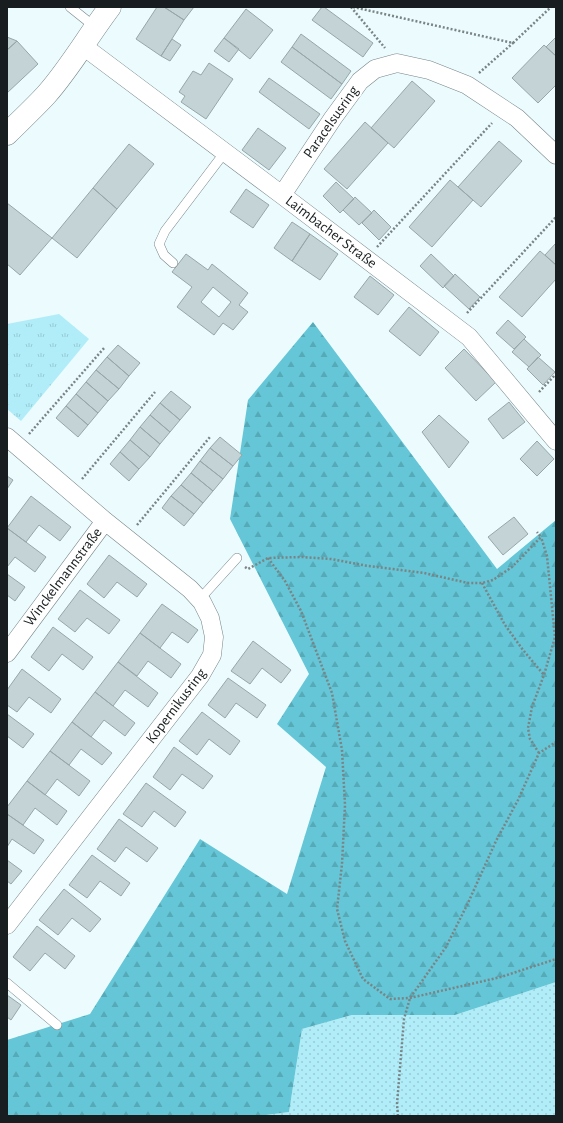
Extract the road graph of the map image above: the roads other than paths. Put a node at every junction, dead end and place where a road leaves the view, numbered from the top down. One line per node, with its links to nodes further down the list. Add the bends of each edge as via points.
1 (70, 7): 3 (lane)
2 (110, 7): 3 (street)
3 (95, 27): 4 (street)
4 (83, 46): 5 (street, via 46,94); 6 (street, Laimbacher Straße)
5 (7, 134)
6 (225, 152): 8 (street, Laimbacher Straße); 9 (lane, via 158,244 164,255)
7 (556, 155): 8 (street, Paracelsusring, via 517,118 467,84 430,70 397,63 375,69 360,81 332,118)
8 (282, 195): 10 (street, Laimbacher Straße, via 469,338)
9 (173, 263)
10 (556, 441)
11 (13, 442): 12 (street, Kopernikusring)
12 (105, 521): 14 (street, Kopernikusring, via 190,589); 15 (street, Winckelmannstraße)
13 (237, 558): 14 (lane)
14 (199, 600): 16 (street, Kopernikusring, via 210,618 214,637 212,655 200,676)
15 (7, 652)
16 (7, 925)
17 (7, 983): 18 (lane)
18 (57, 1025)

